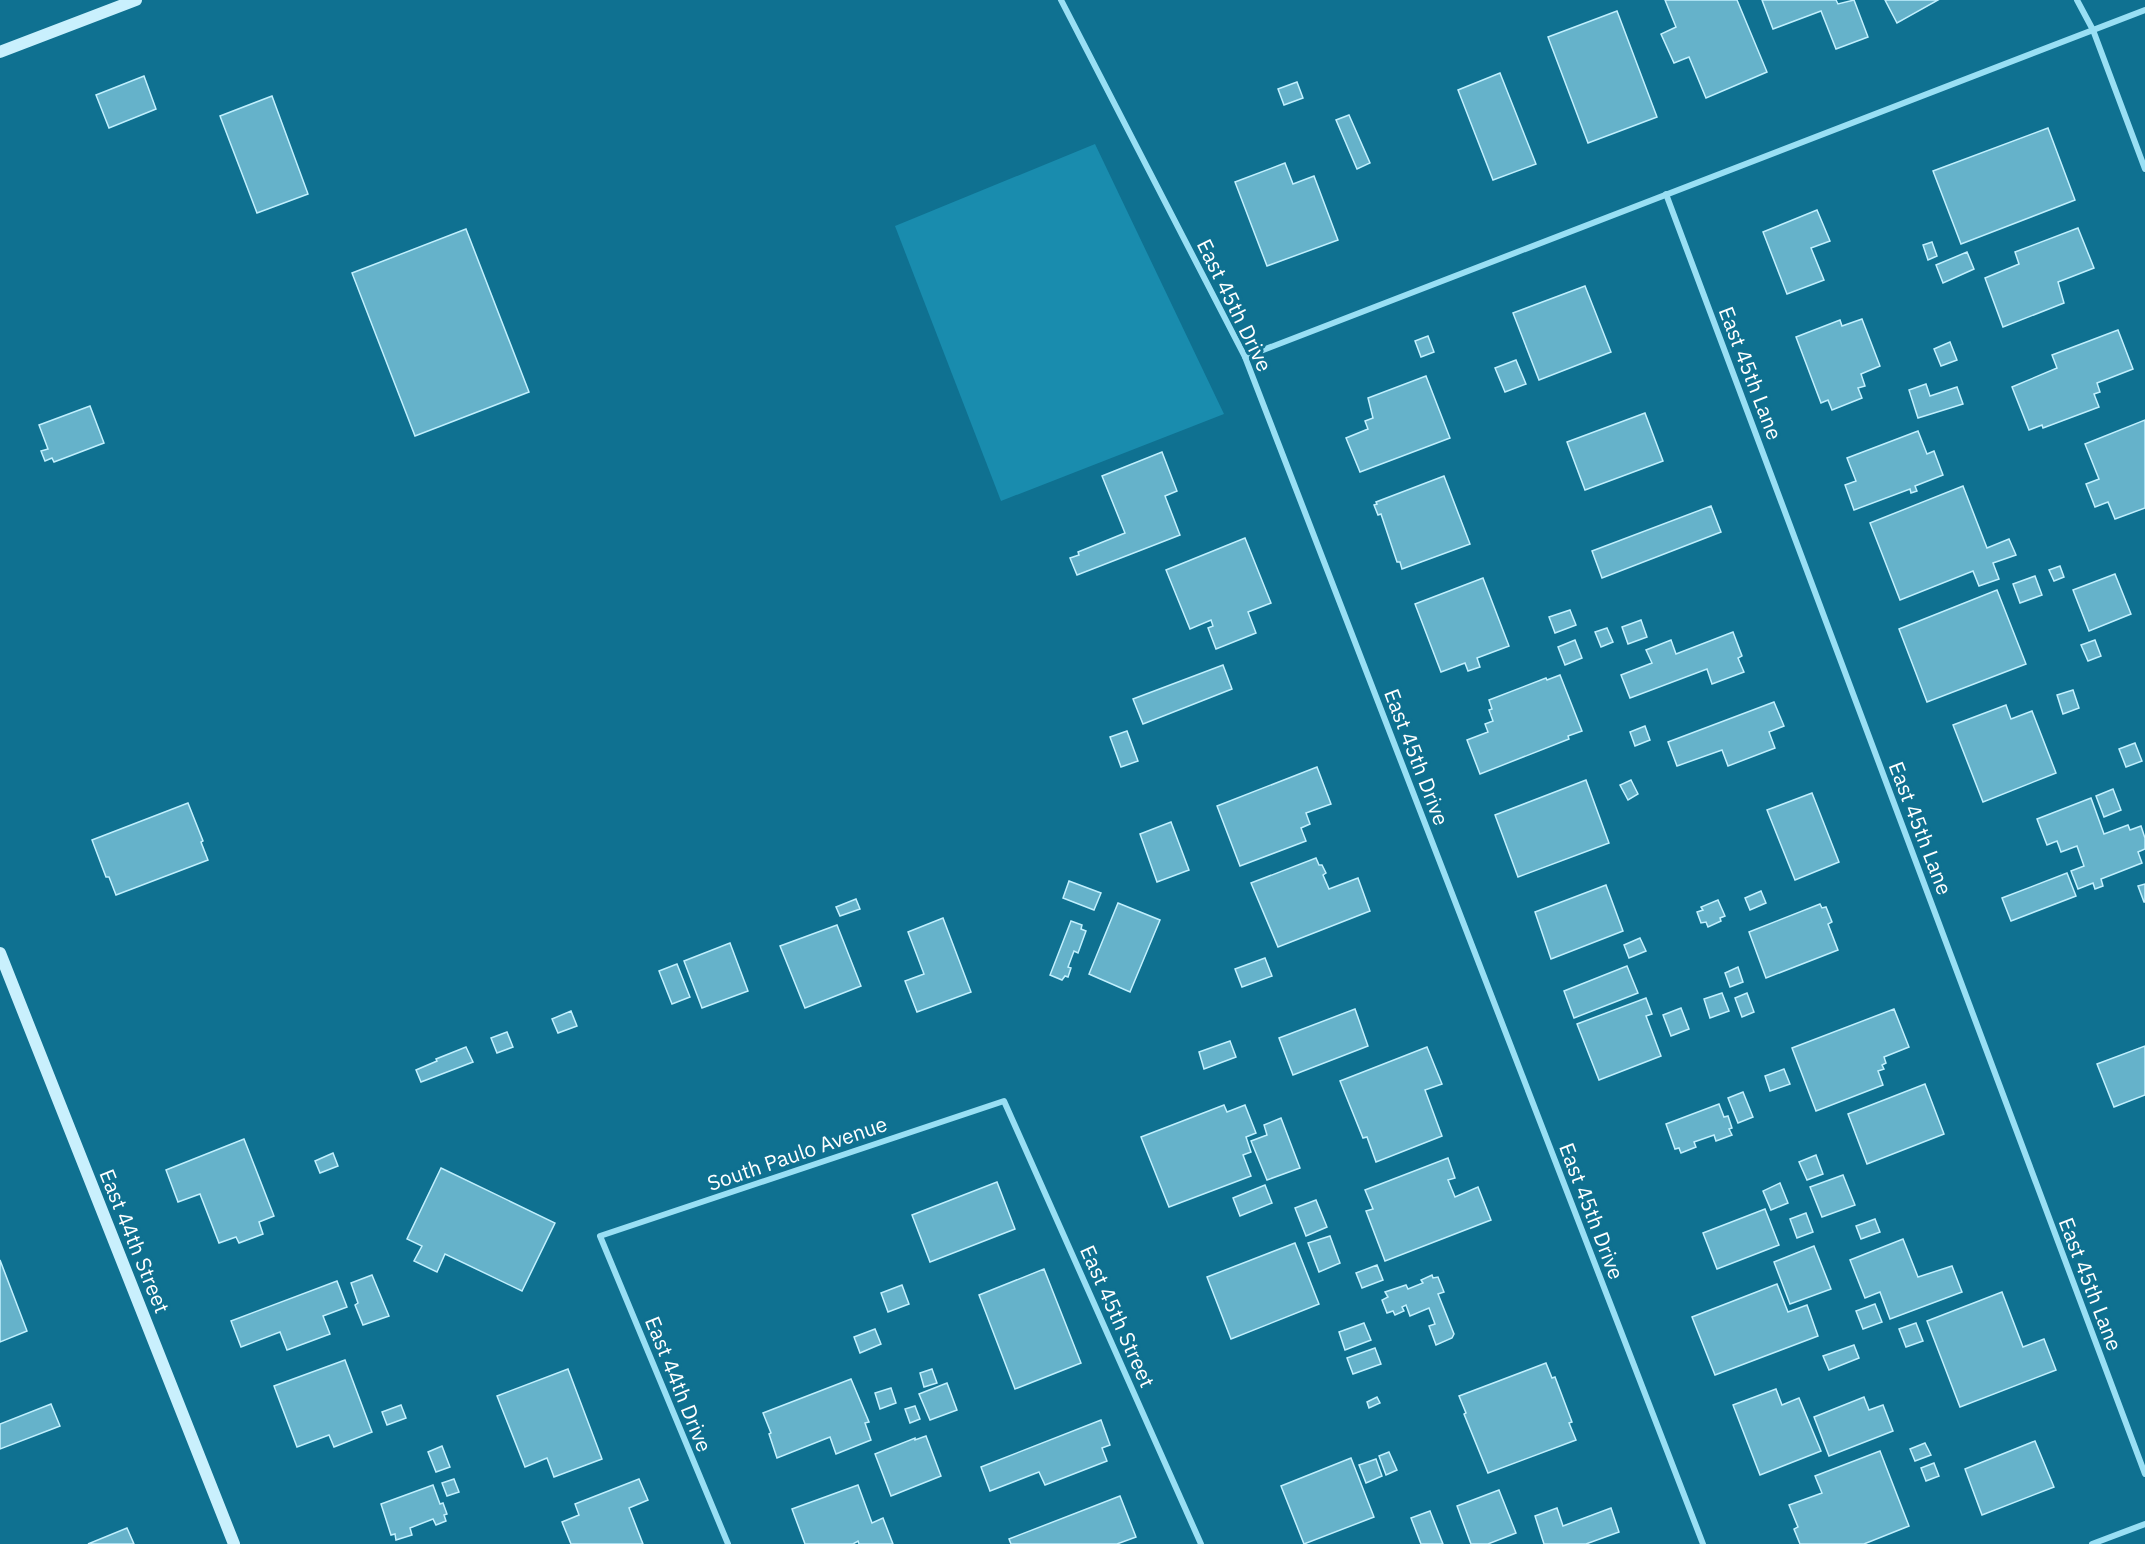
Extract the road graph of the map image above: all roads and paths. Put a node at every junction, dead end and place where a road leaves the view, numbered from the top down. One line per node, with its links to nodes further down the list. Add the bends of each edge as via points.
1 (136, 0): 6 (street)
2 (1061, 0): 9 (street, East 45th Drive)
3 (2077, 0): 5 (street)
4 (2145, 10): 5 (street)
5 (2093, 30): 7 (street); 8 (street)
6 (0, 52)
7 (2145, 169)
8 (1666, 194): 9 (street); 13 (street, East 45th Lane)
9 (1245, 357): 18 (street, East 45th Drive)
10 (0, 953): 15 (street, East 44th Street)
11 (1004, 1101): 12 (street, South Paulo Avenue); 17 (street, East 45th Street)
12 (600, 1236): 16 (street, East 44th Drive)
13 (2145, 1474)
14 (2145, 1524): 19 (street)
15 (234, 1544)
16 (728, 1544)
17 (1201, 1544)
18 (1703, 1544)
19 (2092, 1544)

